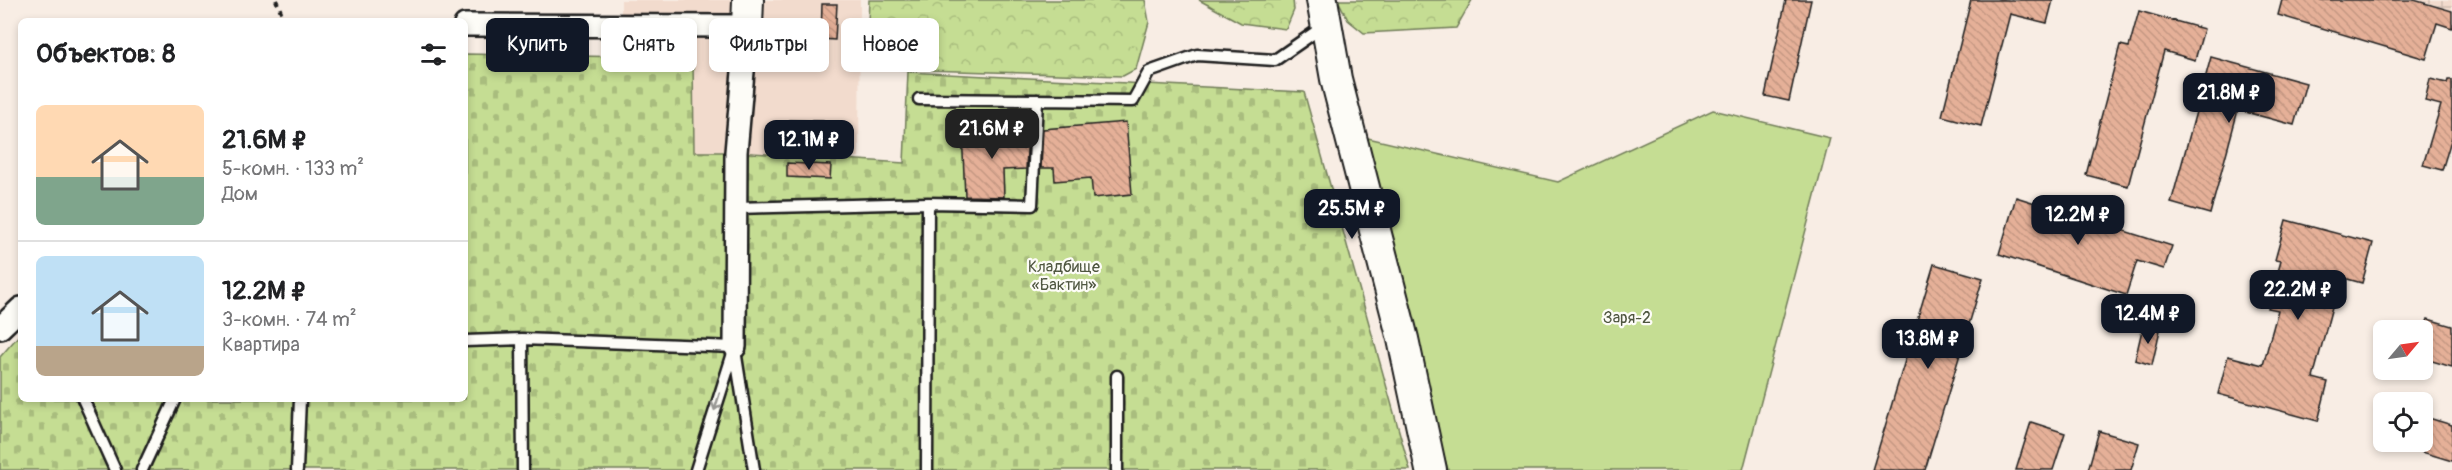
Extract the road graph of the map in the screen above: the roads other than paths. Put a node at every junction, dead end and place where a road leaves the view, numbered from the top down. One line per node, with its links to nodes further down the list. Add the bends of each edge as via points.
1 (1324, 12): 5 (lane, via 1275,60 1197,55 1149,72 1133,101); 25 (street, via 1335,79 1403,339)
2 (748, 13): 3 (street); 7 (street, via 736,152)
3 (468, 25)
4 (919, 99): 5 (lane)
5 (1037, 100): 6 (lane, via 1032,205)
6 (928, 203): 7 (lane); 23 (lane)
7 (736, 208): 12 (street)
8 (18, 311): 9 (street)
9 (0, 328)
10 (522, 339): 11 (lane); 12 (lane); 20 (lane)
11 (468, 341)
12 (735, 347): 21 (lane, one-way to 21); 22 (lane)
13 (1117, 376): 24 (lane)
14 (84, 402): 17 (lane)
15 (174, 402): 18 (lane)
16 (300, 402): 19 (lane)
17 (115, 470)
18 (142, 470)
19 (297, 470)
20 (523, 470)
21 (696, 470)
22 (754, 470)
23 (927, 470)
24 (1117, 470)
25 (1431, 470)

